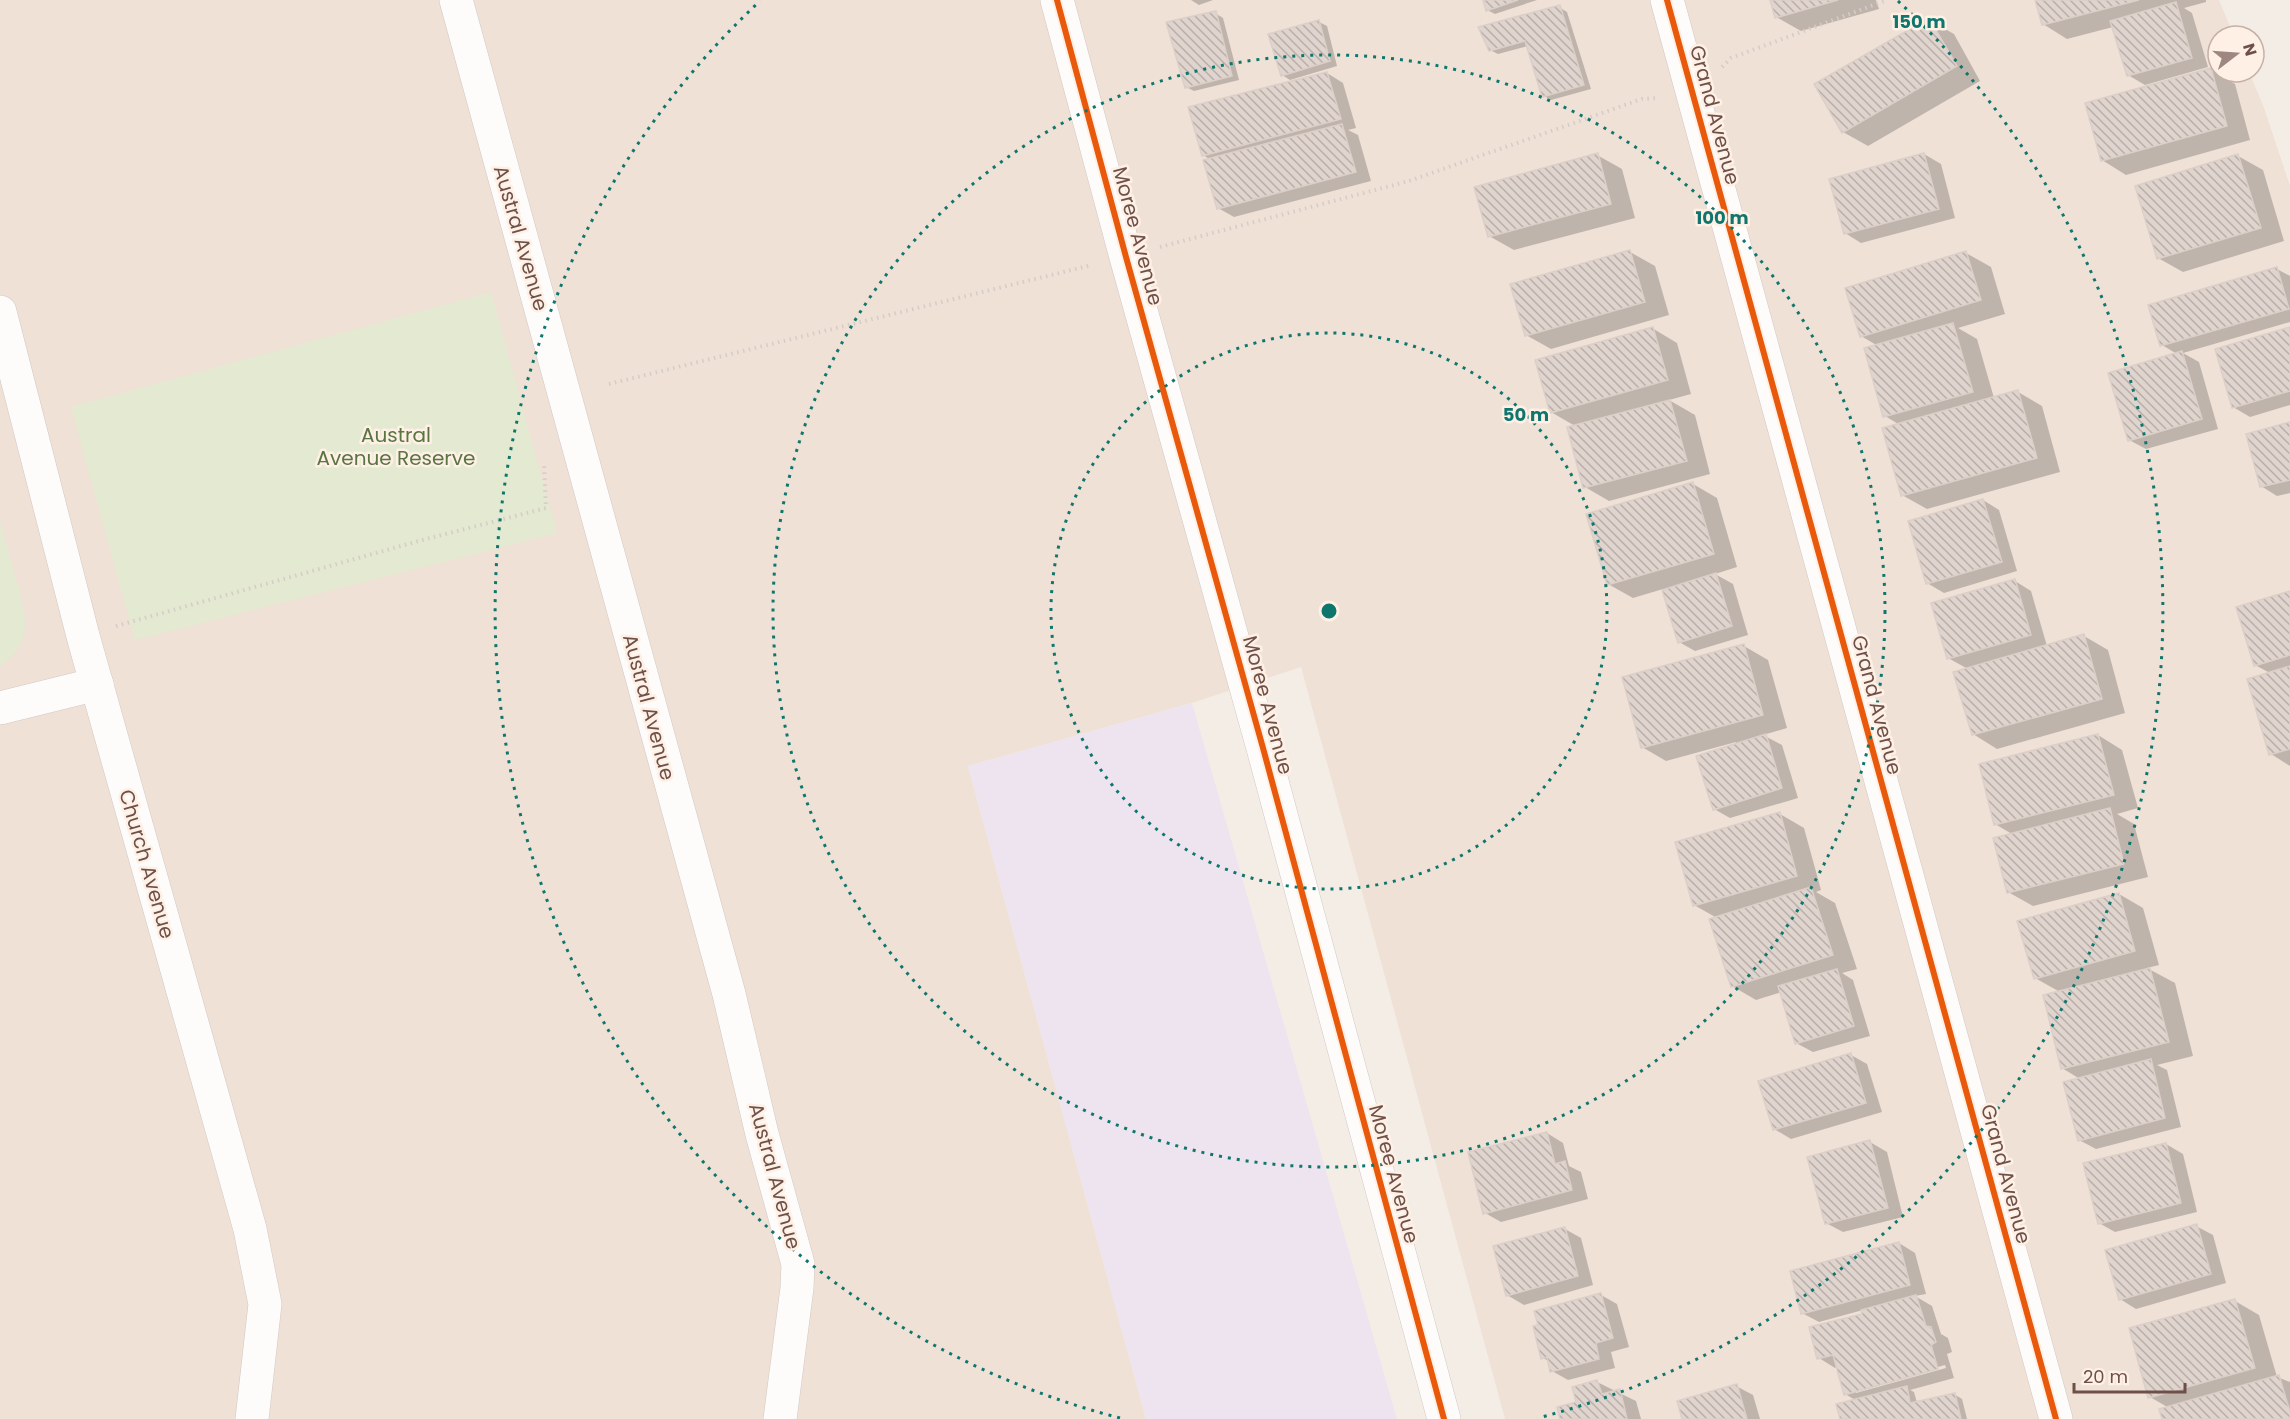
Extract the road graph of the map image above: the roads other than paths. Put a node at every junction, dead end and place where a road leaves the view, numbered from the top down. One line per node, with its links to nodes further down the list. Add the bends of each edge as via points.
1 (456, 0): 8 (street, Austral Avenue, via 729,994 798,1264)
2 (1057, 0): 9 (street, Moree Avenue)
3 (1667, 0): 10 (street, Grand Avenue)
4 (0, 312): 5 (street, Church Avenue)
5 (97, 684): 6 (street); 7 (street, Church Avenue, via 260,1274 266,1304)
6 (0, 708)
7 (252, 1419)
8 (780, 1419)
9 (1444, 1419)
10 (2056, 1419)

